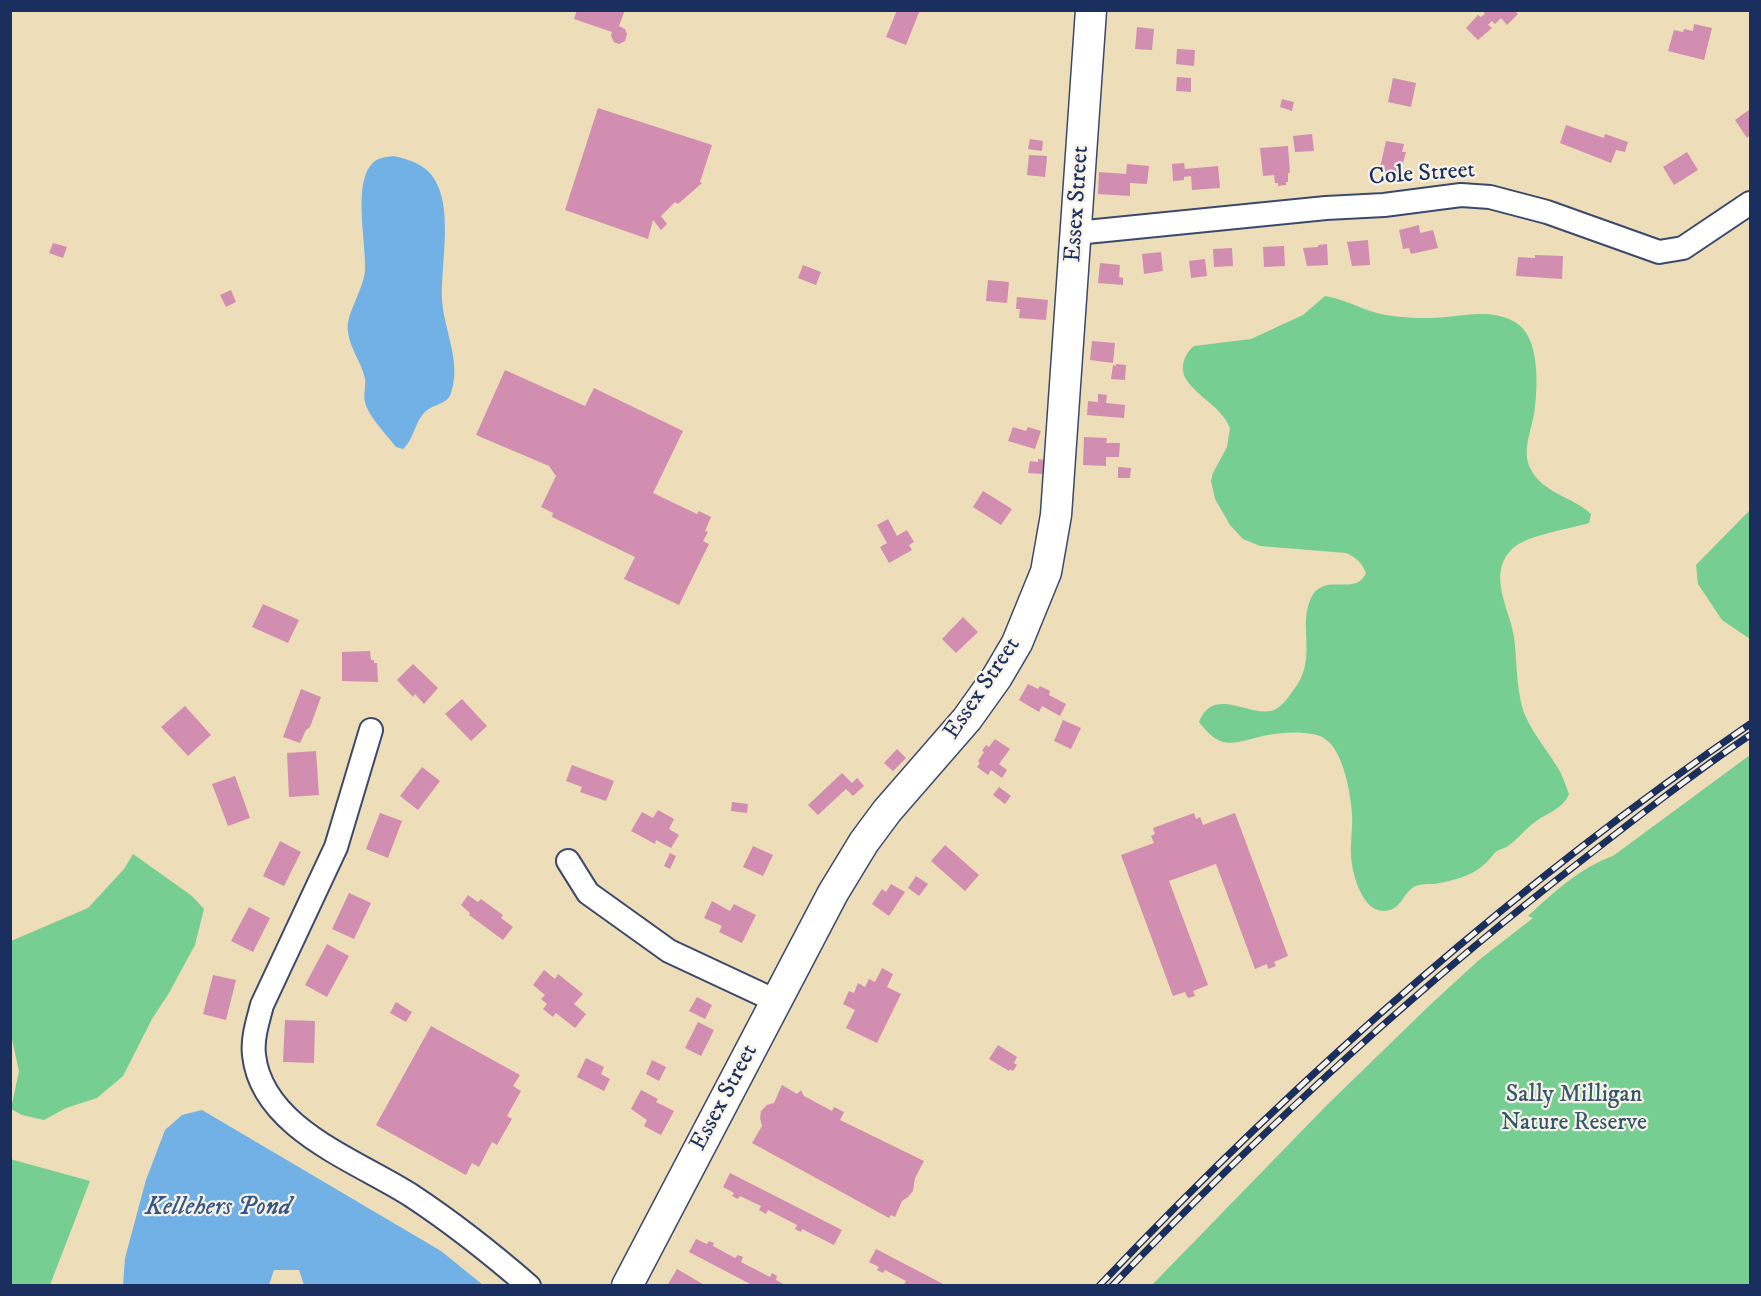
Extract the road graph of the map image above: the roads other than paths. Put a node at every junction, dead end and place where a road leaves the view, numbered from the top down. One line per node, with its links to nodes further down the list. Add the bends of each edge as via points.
1 (1091, 10): 3 (main road, Essex Street)
2 (1750, 203): 3 (street, Cole Street, via 1683,248 1659,252 1547,212 1491,197 1461,195)
3 (1076, 233): 6 (main road, Essex Street, via 1056,515 1046,572 1035,602 1017,643 977,706 864,842)
4 (371, 730): 7 (street, via 336,847 262,1005 254,1054 260,1078 296,1126 320,1144 412,1196)
5 (568, 861): 6 (street, via 588,893 669,951)
6 (776, 1001): 8 (main road, Essex Street)
7 (529, 1286)
8 (627, 1286)

